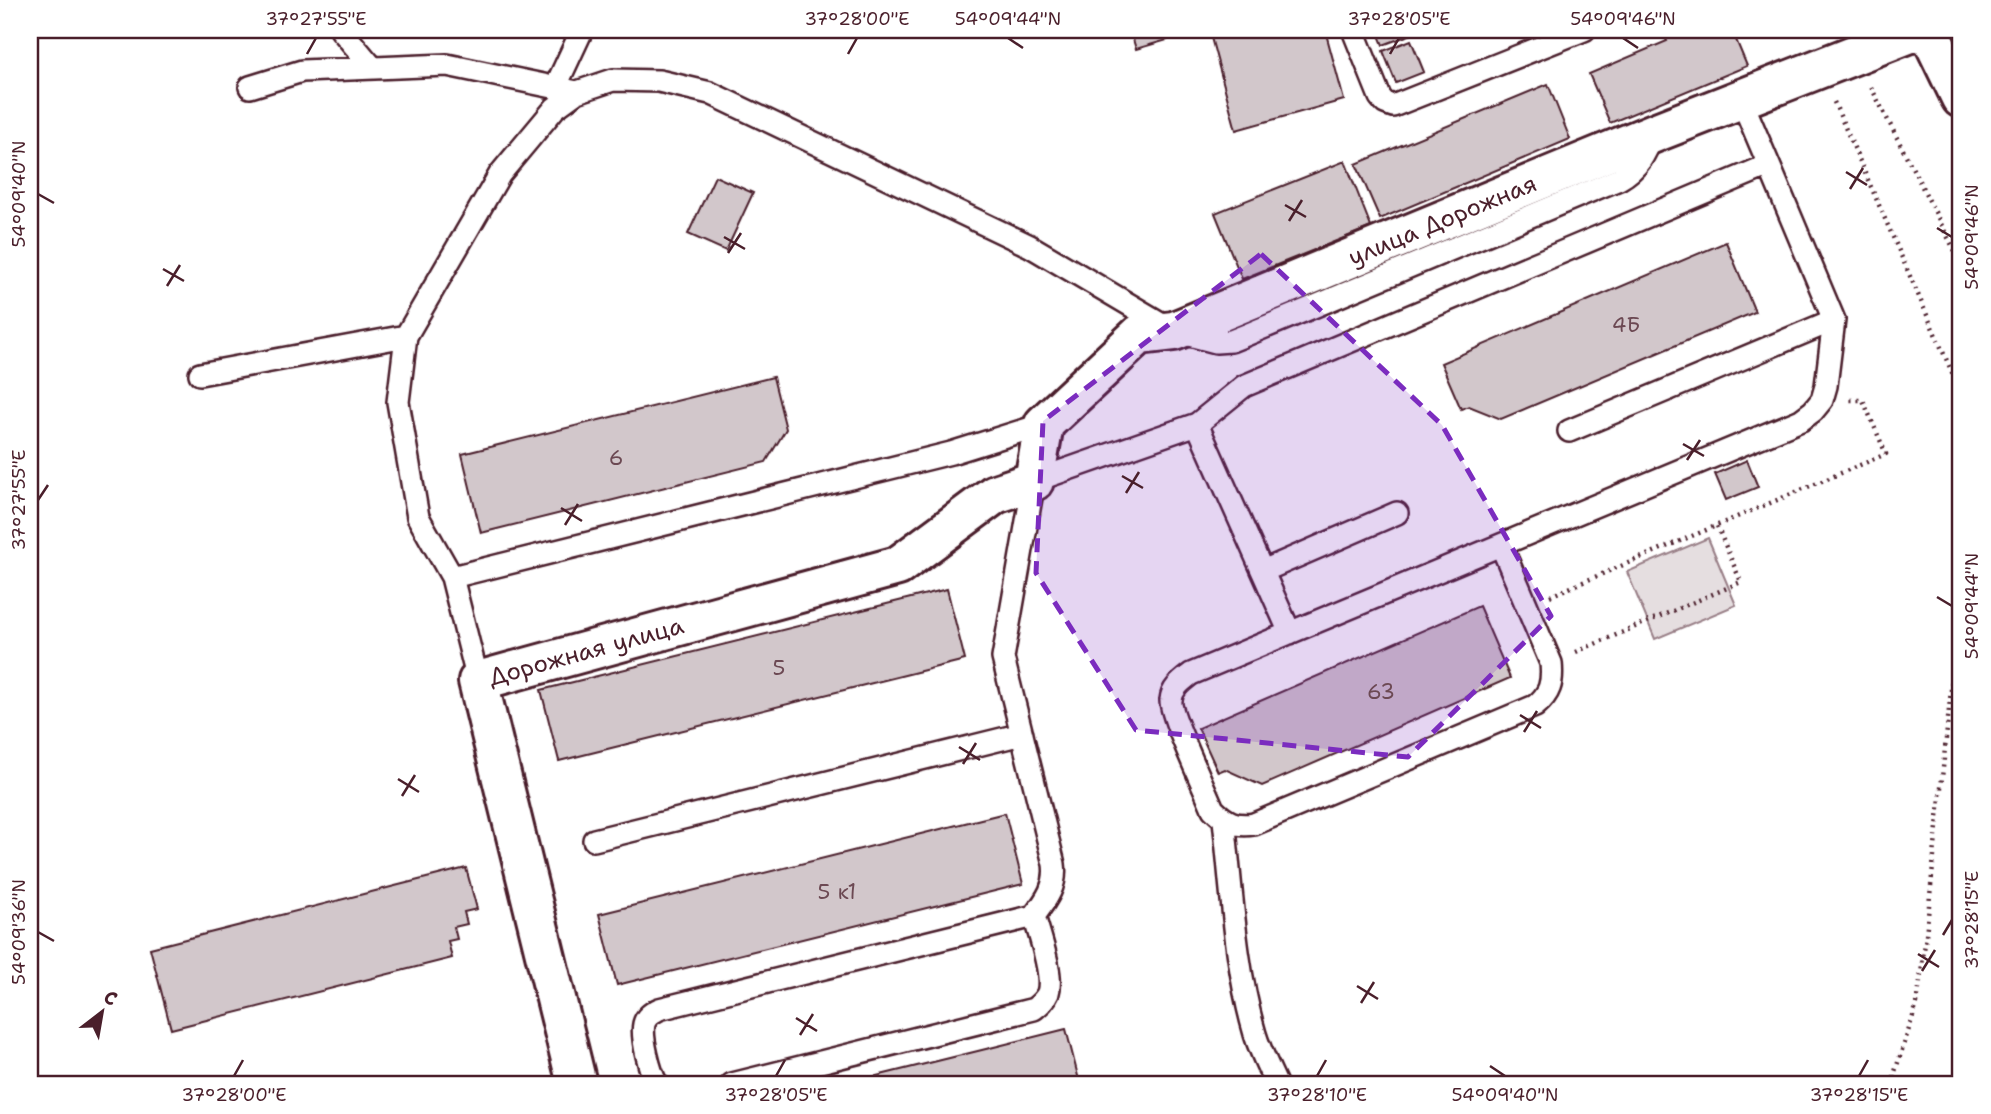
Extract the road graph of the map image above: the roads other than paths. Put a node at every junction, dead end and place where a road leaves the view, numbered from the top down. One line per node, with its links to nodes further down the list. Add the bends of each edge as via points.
1 (341, 30): 7 (lane)
2 (582, 30): 9 (lane)
3 (1353, 30): 4 (lane, via 1380,97 1393,106)
4 (1584, 30)
5 (1918, 30): 12 (main road, улица Дорожная)
6 (1928, 30): 11 (main road)
7 (373, 68): 8 (lane, via 302,71); 9 (lane, via 447,65)
8 (250, 87)
9 (555, 88): 10 (lane)
10 (577, 92): 15 (lane, via 613,80 659,81 710,93 1030,246); 16 (lane, via 555,108 500,174)
11 (1961, 98)
12 (1741, 99): 13 (lane); 15 (main road, улица Дорожная)
13 (1769, 165): 14 (lane); 19 (lane, via 1244,386)
14 (1834, 320): 20 (lane); 23 (lane, via 1822,400 1801,420)
15 (1174, 331): 18 (main road, улица Дорожная, via 1139,335)
16 (406, 336): 17 (lane); 25 (lane, via 398,402 418,517)
17 (200, 374)
18 (1044, 424): 21 (main road); 25 (lane, via 951,453)
19 (1197, 424): 21 (lane); 24 (lane)
20 (1569, 431)
21 (1034, 481): 27 (main road, Дорожная улица, via 995,494 898,566); 28 (lane, via 1003,658)
22 (1398, 513): 24 (lane)
23 (1501, 545): 26 (lane); 29 (lane, via 1551,663 1553,680 1547,696 1535,706 1254,824 1241,826)
24 (1262, 571): 26 (lane)
25 (452, 577): 27 (lane)
26 (1290, 633): 29 (lane, via 1191,674 1177,685 1170,701 1213,809)
27 (478, 681): 32 (main road, Дорожная улица)
28 (1022, 734): 30 (lane); 31 (lane, via 1056,874 1053,888)
29 (1224, 820): 35 (lane, via 1249,1009)
30 (594, 840)
31 (1034, 916): 33 (lane, via 659,1009 643,1026); 34 (lane, via 1050,978 1049,991 1034,1009)
32 (578, 1084)
33 (657, 1084)
34 (732, 1084)
35 (1276, 1084)

